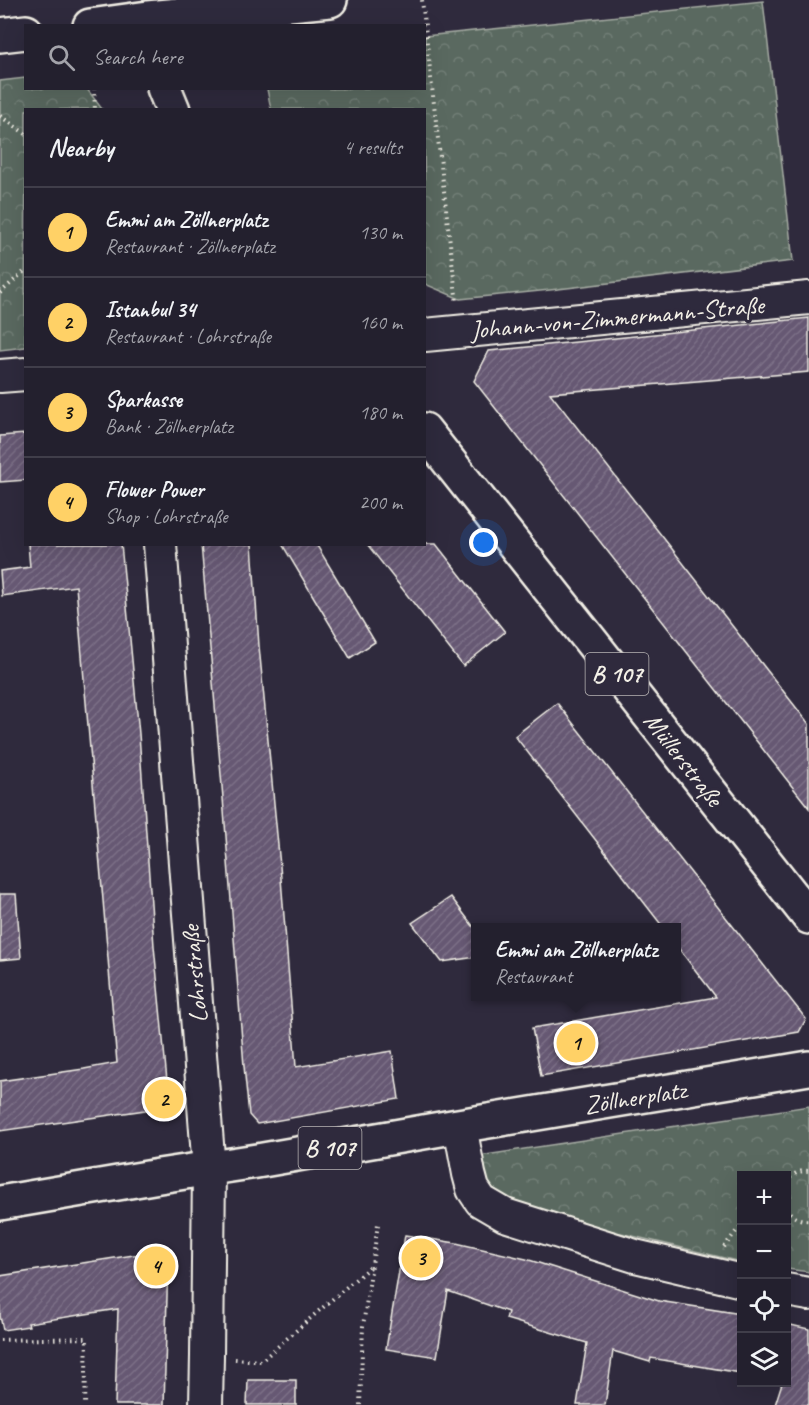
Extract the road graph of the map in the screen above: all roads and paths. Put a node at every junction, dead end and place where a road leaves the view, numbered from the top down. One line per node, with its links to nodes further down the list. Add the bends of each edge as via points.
1 (330, 0): 3 (main road)
2 (422, 0): 5 (path)
3 (148, 15): 4 (main road)
4 (101, 24)
5 (425, 24)
6 (24, 32): 7 (main road)
7 (0, 35)
8 (426, 35): 18 (path)
9 (94, 90): 11 (path)
10 (165, 90): 12 (main road)
11 (95, 108)
12 (172, 108)
13 (0, 116): 14 (path)
14 (24, 133)
15 (24, 272): 16 (path)
16 (0, 293)
17 (809, 298): 18 (street, Johann-von-Zimmermann-Straße)
18 (460, 332): 19 (street, Johann-von-Zimmermann-Straße)
19 (426, 335)
20 (24, 374): 21 (street)
21 (0, 376)
22 (426, 433): 24 (main road, Müllerstraße / B 107)
23 (160, 546): 27 (street, Lohrstraße)
24 (809, 917)
25 (809, 1068): 26 (main road, Zöllnerplatz / B 107)
26 (460, 1126): 27 (main road, Zöllnerplatz / B 107); 35 (street, via 473,1189 481,1202 504,1215 635,1256)
27 (209, 1169): 30 (main road, B 107); 39 (street, Lohrstraße)
28 (809, 1171): 29 (path)
29 (791, 1176)
30 (0, 1203)
31 (791, 1213): 32 (path)
32 (809, 1220)
33 (378, 1224): 34 (path)
34 (372, 1265): 39 (path, via 261,1361); 42 (path, via 363,1326)
35 (737, 1280)
36 (791, 1291): 37 (street)
37 (809, 1294)
38 (0, 1340): 40 (path, via 87,1338)
39 (207, 1356): 41 (street, Lohrstraße)
40 (85, 1405)
41 (206, 1405)
42 (360, 1405)

